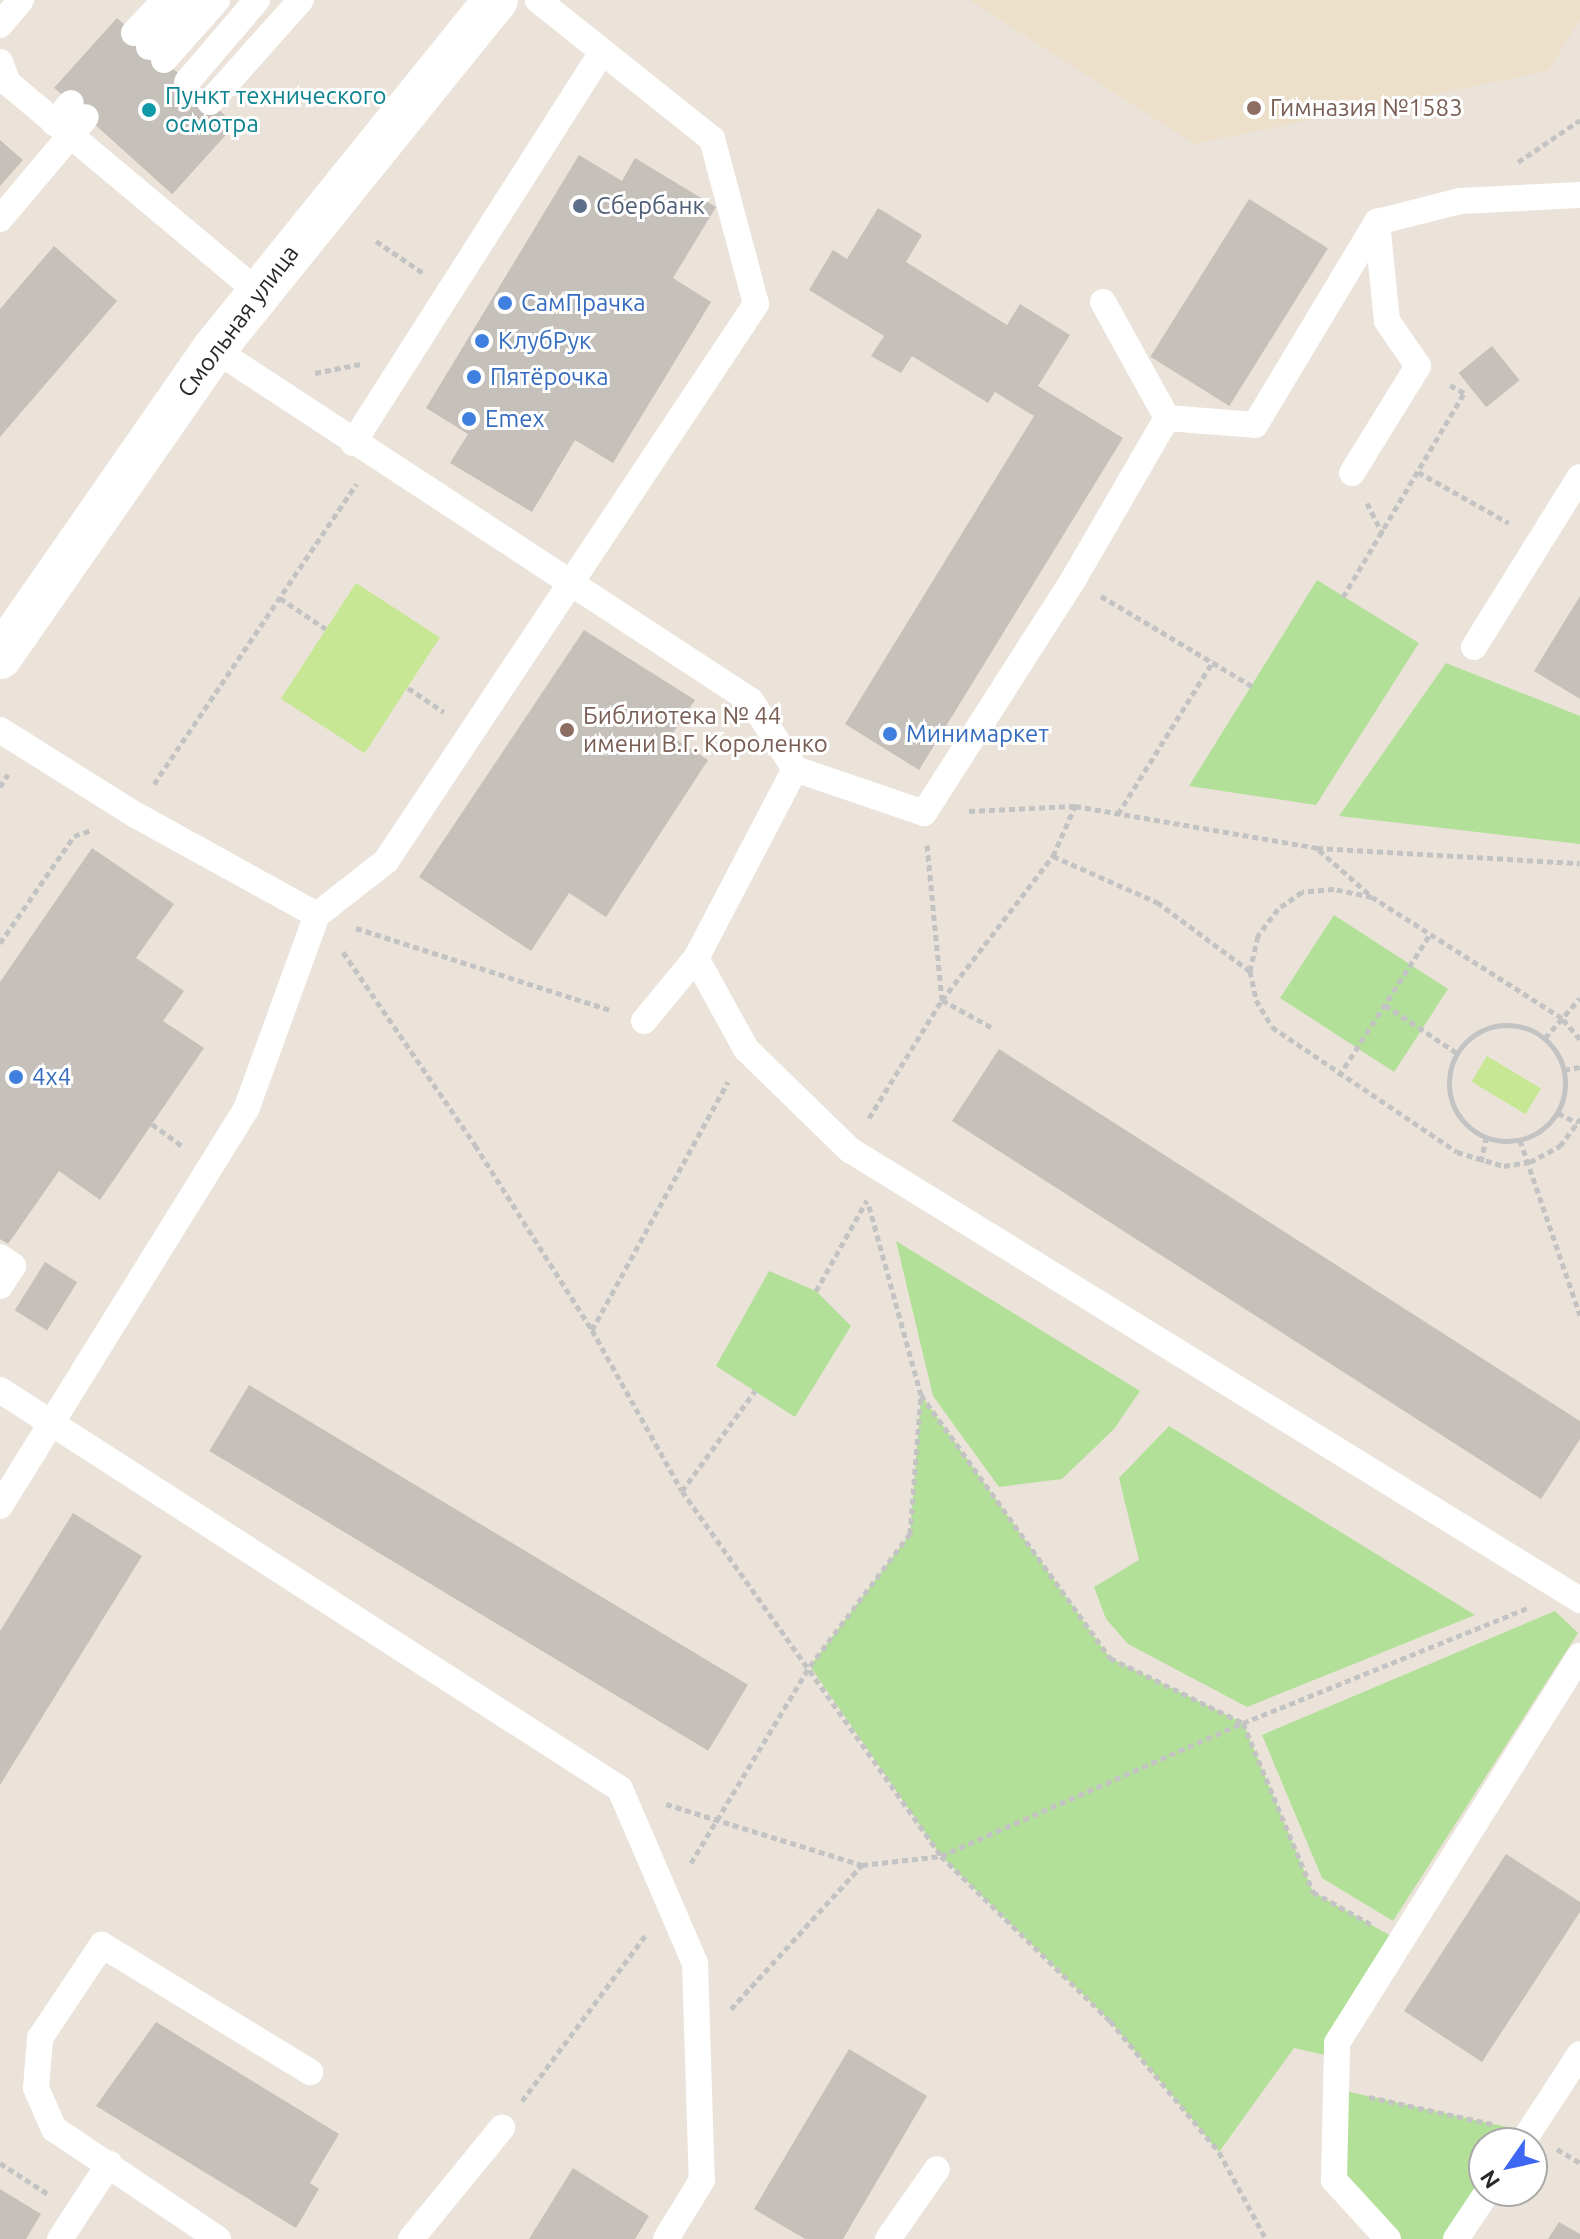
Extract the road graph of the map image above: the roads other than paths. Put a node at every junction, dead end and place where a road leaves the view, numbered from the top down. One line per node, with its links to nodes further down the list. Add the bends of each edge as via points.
1 (21, 0): 9 (lane)
2 (165, 0): 10 (lane)
3 (189, 0): 10 (lane)
4 (217, 0): 10 (lane)
5 (257, 0): 13 (lane)
6 (301, 0): 14 (lane)
7 (496, 0): 19 (street, Смольная улица)
8 (538, 0): 11 (lane)
9 (0, 25)
10 (149, 47)
11 (601, 53): 23 (lane, via 410,353); 26 (lane, via 712,139 756,304)
12 (0, 62): 15 (lane, via 8,83)
13 (187, 82)
14 (210, 102)
15 (78, 126): 17 (lane); 19 (lane)
16 (1580, 195): 18 (lane, via 1460,201)
17 (0, 219)
18 (1377, 222): 22 (lane, via 1255,425); 24 (lane, via 1387,321 1418,366)
19 (258, 292): 21 (street, Смольная улица)
20 (1103, 302): 22 (lane)
21 (214, 349): 23 (lane); 28 (street, Смольная улица)
22 (1167, 418): 30 (lane, via 1073,580 924,813)
23 (364, 450): 26 (lane)
24 (1352, 473)
25 (1580, 477): 27 (lane)
26 (573, 585): 30 (lane, via 751,701); 31 (lane, via 386,861)
27 (1474, 647)
28 (0, 657)
29 (0, 730): 31 (lane, via 134,814)
30 (795, 769): 32 (lane)
31 (317, 915): 37 (lane, via 247,1107)
32 (696, 958): 33 (lane); 39 (lane, via 746,1049 850,1150)
33 (644, 1021)
34 (0, 1257): 35 (lane, via 13,1266)
35 (0, 1286)
36 (0, 1390): 37 (lane)
37 (52, 1420): 38 (lane); 51 (lane, via 620,1789 695,1963 702,2180)
38 (0, 1506)
39 (1574, 1596)
40 (1580, 1656): 53 (lane, via 1337,2043 1334,2180)
41 (1580, 2054): 43 (lane)
42 (310, 2072): 45 (lane, via 102,1945 40,2038 36,2088 54,2129)
43 (1532, 2127)
44 (502, 2128): 50 (lane)
45 (109, 2164): 48 (lane); 49 (lane)
46 (937, 2169): 52 (lane)
47 (1477, 2207): 54 (lane)
48 (60, 2239)
49 (218, 2239)
50 (411, 2239)
51 (666, 2239)
52 (888, 2239)
53 (1388, 2239)
54 (1456, 2239)

